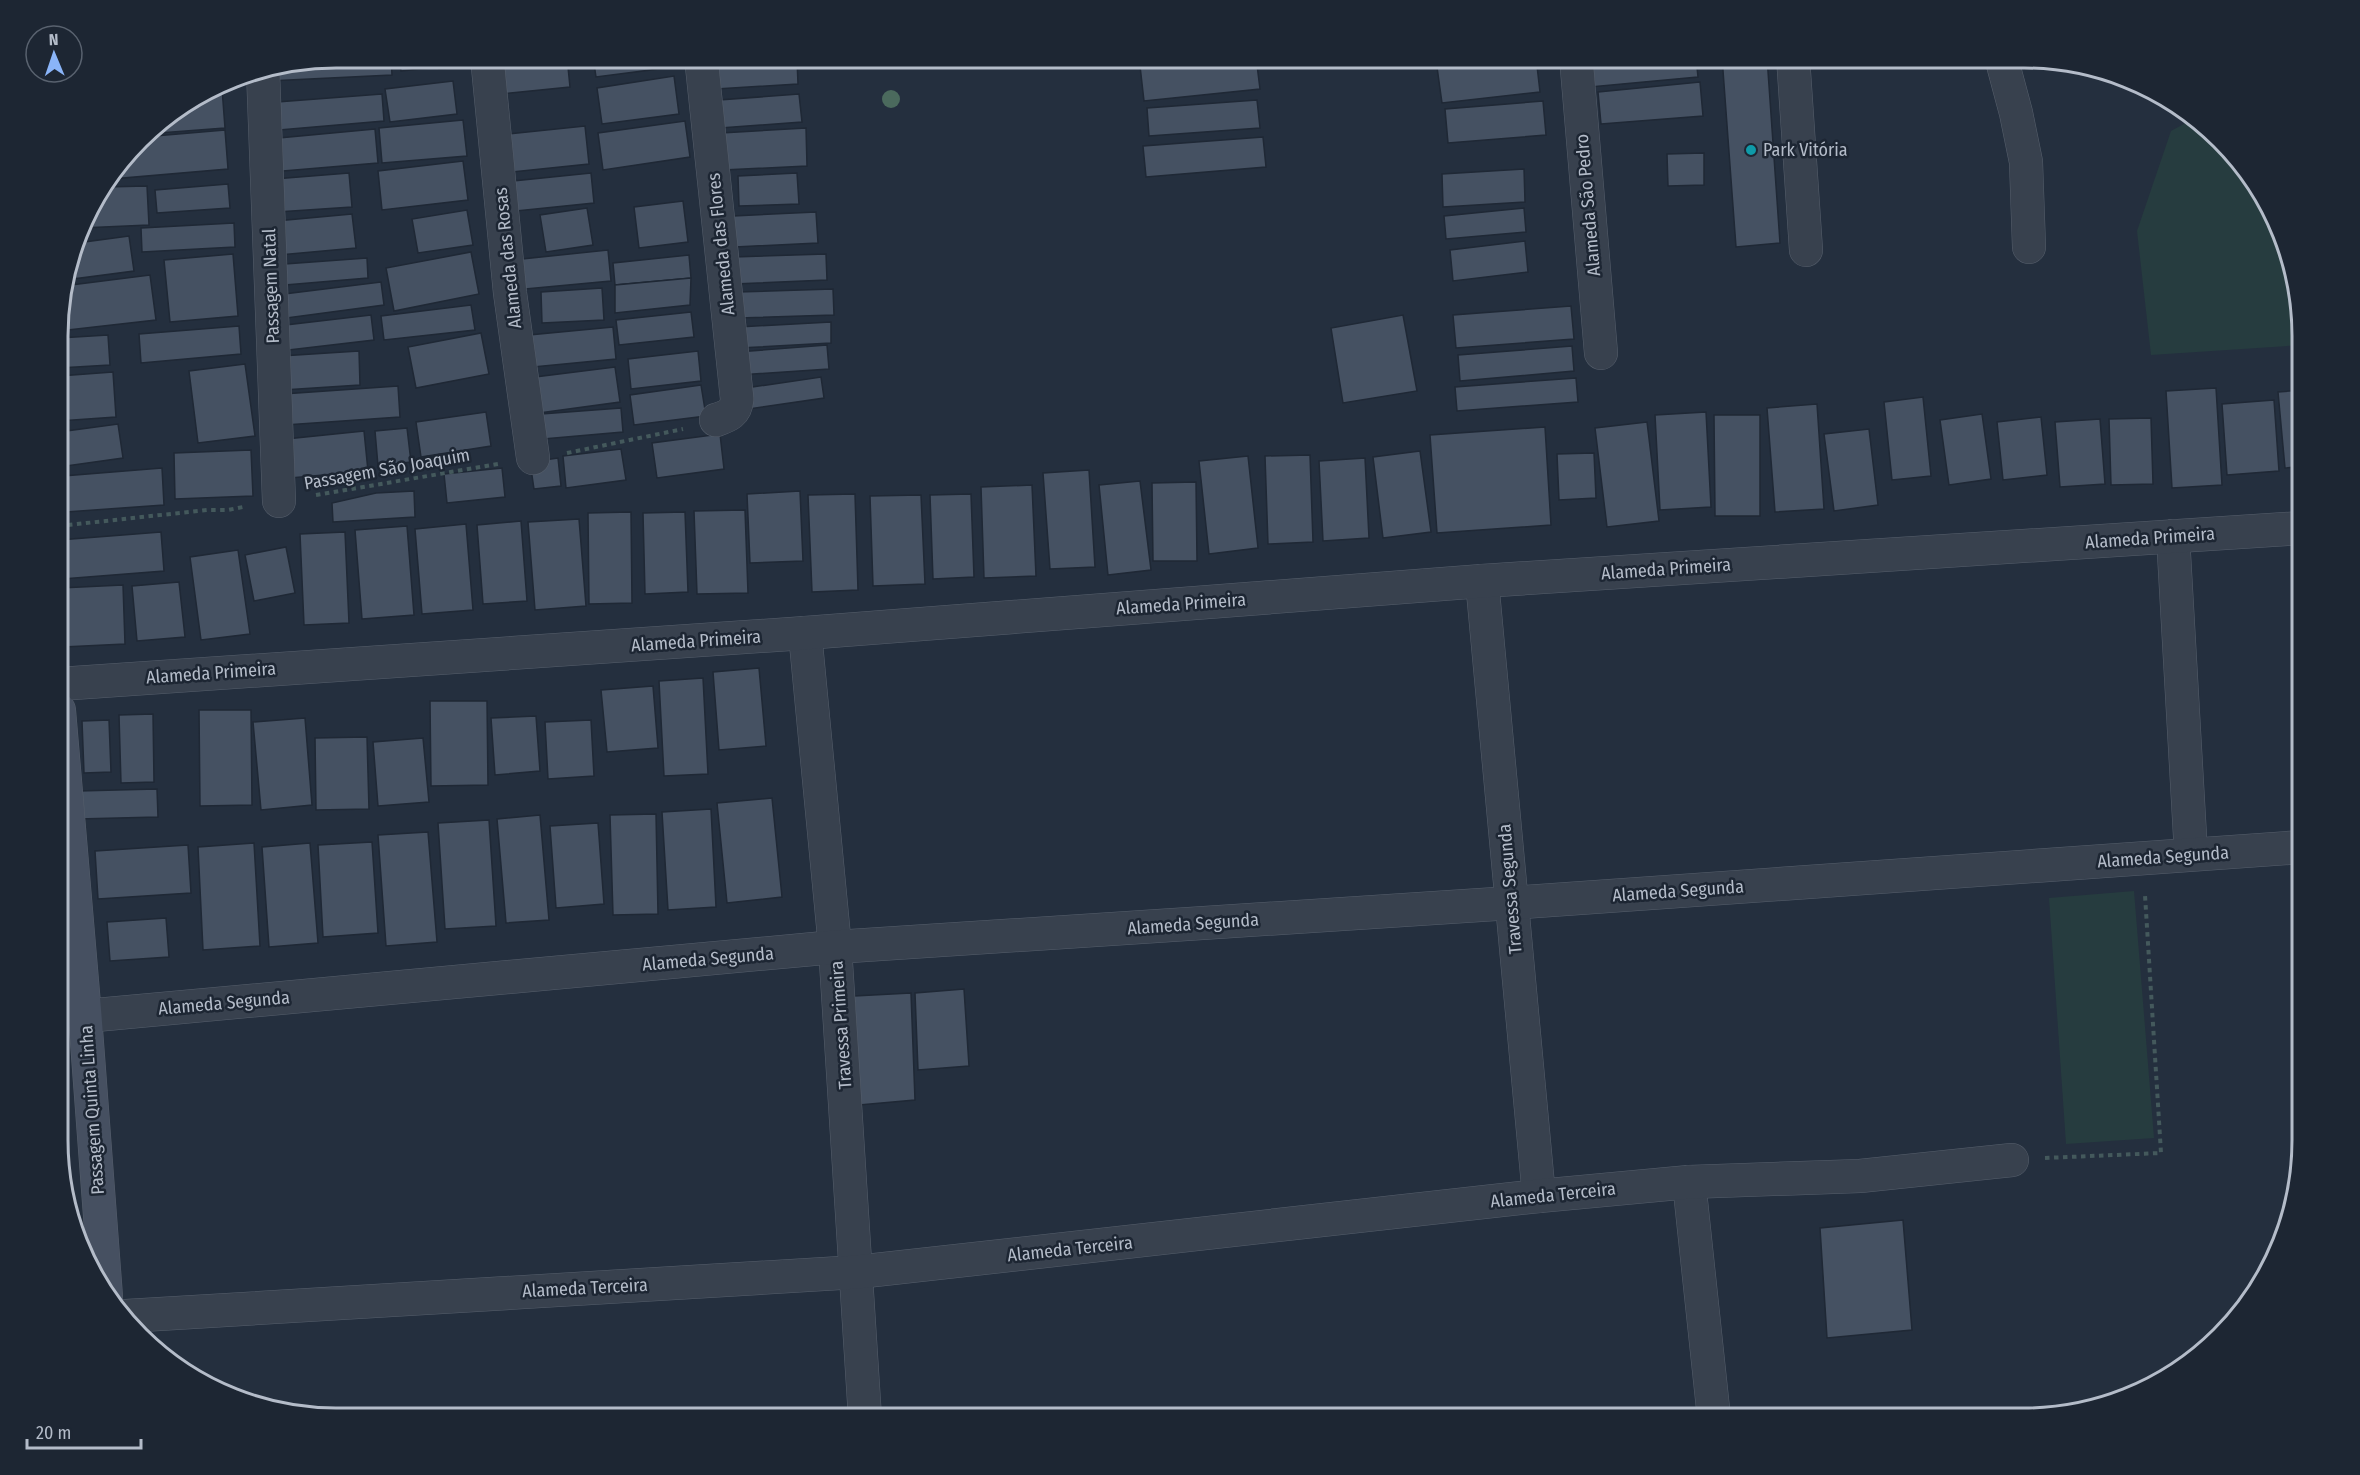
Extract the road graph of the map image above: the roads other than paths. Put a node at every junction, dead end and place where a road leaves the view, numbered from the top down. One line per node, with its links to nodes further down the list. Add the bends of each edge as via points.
1 (488, 68): 11 (street, Alameda das Rosas, via 510,293)
2 (702, 68): 10 (street, Alameda das Flores, via 737,399 732,413)
3 (1577, 68): 9 (street, Alameda São Pedro)
4 (1794, 68): 8 (street)
5 (2004, 68): 7 (street, via 2025,162)
6 (263, 78): 12 (street, Passagem Natal)
7 (2029, 247)
8 (1806, 250)
9 (1601, 353)
10 (716, 420)
11 (533, 458)
12 (279, 501)
13 (2292, 529): 14 (street, Alameda Primeira)
14 (2173, 536): 15 (street, Alameda Primeira); 20 (street)
15 (1482, 581): 16 (street, Alameda Primeira); 21 (street, Travessa Segunda)
16 (805, 633): 17 (street, Alameda Primeira); 22 (street, Travessa Primeira)
17 (68, 683)
18 (68, 816): 23 (main road, Passagem Quinta Linha)
19 (2292, 848): 20 (street, Alameda Segunda)
20 (2191, 854): 21 (street, Alameda Segunda)
21 (1511, 903): 22 (street, Alameda Segunda); 26 (street, Travessa Segunda)
22 (835, 947): 23 (street, Alameda Segunda); 27 (street, Travessa Primeira)
23 (85, 1016): 28 (main road, Passagem Quinta Linha)
24 (2012, 1160): 25 (street, Alameda Terceira, via 1860,1176)
25 (1689, 1182): 26 (street, Alameda Terceira); 31 (street)
26 (1539, 1196): 27 (street, Alameda Terceira)
27 (857, 1272): 29 (street, Alameda Terceira); 30 (street, Travessa Primeira)
28 (105, 1276)
29 (134, 1316)
30 (864, 1408)
31 (1713, 1408)

